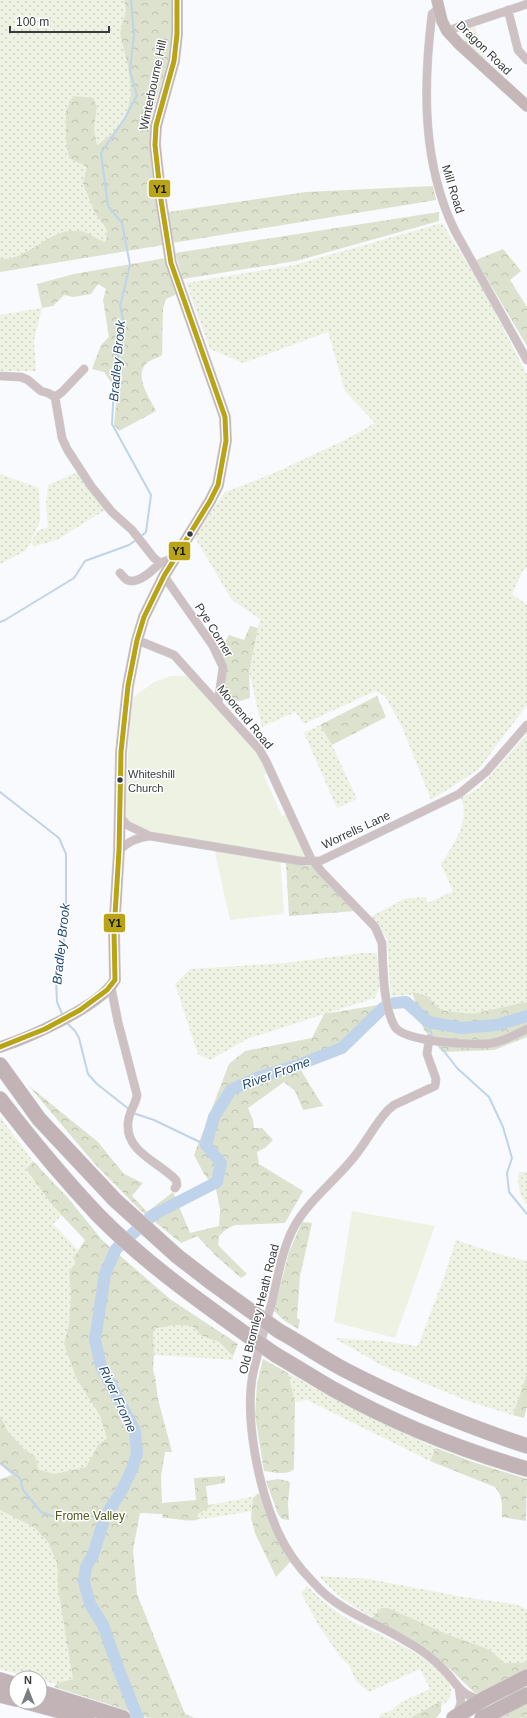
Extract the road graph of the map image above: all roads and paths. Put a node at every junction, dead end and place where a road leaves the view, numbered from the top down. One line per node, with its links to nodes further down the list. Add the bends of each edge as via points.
1 (177, 0): 13 (main road, Winterbourne Hill, via 174,62 156,126 155,145 161,200 171,263 218,397 226,428 218,485)
2 (517, 3): 3 (street); 5 (street)
3 (527, 4)
4 (438, 5): 6 (main road, Dragon Road); 9 (street, Mill Road, via 432,14 426,86 429,142 435,176 444,210)
5 (508, 10): 6 (street); 7 (street, via 518,50)
6 (447, 31): 8 (main road, Dragon Road)
7 (527, 60)
8 (527, 106)
9 (527, 360)
10 (84, 369): 12 (street)
11 (0, 376): 12 (street, via 28,380)
12 (55, 397): 14 (street, via 62,438 67,449 112,512 132,530)
13 (174, 558): 14 (street); 16 (main road, Winterbourne Hill)
14 (160, 563): 15 (street, via 133,581)
15 (120, 573)
16 (164, 576): 17 (main road, Winterbourne Hill, via 144,617); 18 (street, Pye Corner, via 212,646 223,667)
17 (137, 640): 18 (street, Moorend Road, via 174,655); 20 (main road, Winterbourne Hill, via 128,686)
18 (218, 703): 23 (street, Moorend Road, via 259,749)
19 (527, 725): 23 (street, Worrells Lane, via 486,772 459,794 340,852)
20 (119, 816): 21 (street, via 127,825); 22 (main road, Winterbourne Hill)
21 (150, 836): 22 (street, Worrells Lane, via 125,844); 23 (street, Worrells Lane)
22 (119, 851): 24 (main road, Winterbourne Hill, via 114,931 115,980)
23 (313, 861): 26 (street, Moorend Road, via 374,926 382,943 386,1000 395,1026 403,1034)
24 (111, 988): 28 (main road, via 75,1012 20,1040); 32 (street, via 137,1095 130,1112 128,1132 131,1142 176,1180)
25 (527, 1030): 27 (street, Moorend Road, via 494,1043 456,1044)
26 (414, 1037): 27 (street, Moorend Road); 29 (street, Old Bromley Heath Road)
27 (429, 1039): 29 (street, Old Bromley Heath Road)
28 (0, 1047)
29 (427, 1054): 36 (street, Old Bromley Heath Road, via 436,1079 435,1086 388,1110 348,1164 309,1204 294,1228 280,1269 253,1374 250,1410 259,1473 271,1515 279,1534 298,1564 330,1599 356,1616 402,1638 430,1657)
30 (1, 1066): 33 (highway, bridge, via 39,1119 115,1200 212,1284 279,1330 344,1369 415,1404)
31 (0, 1099): 34 (highway, bridge, via 98,1214 164,1273 246,1334 334,1389 401,1422 464,1448)
32 (175, 1188)
33 (527, 1446)
34 (527, 1469)
35 (527, 1678): 39 (highway)
36 (459, 1688): 39 (street, Old Bromley Heath Road, via 470,1698); 42 (street, via 461,1703)
37 (48, 1695): 41 (highway)
38 (527, 1695): 44 (highway)
39 (482, 1700): 42 (highway)
40 (48, 1705): 41 (highway)
41 (85, 1711): 43 (highway)
42 (455, 1717)
43 (123, 1718)
44 (482, 1718)

